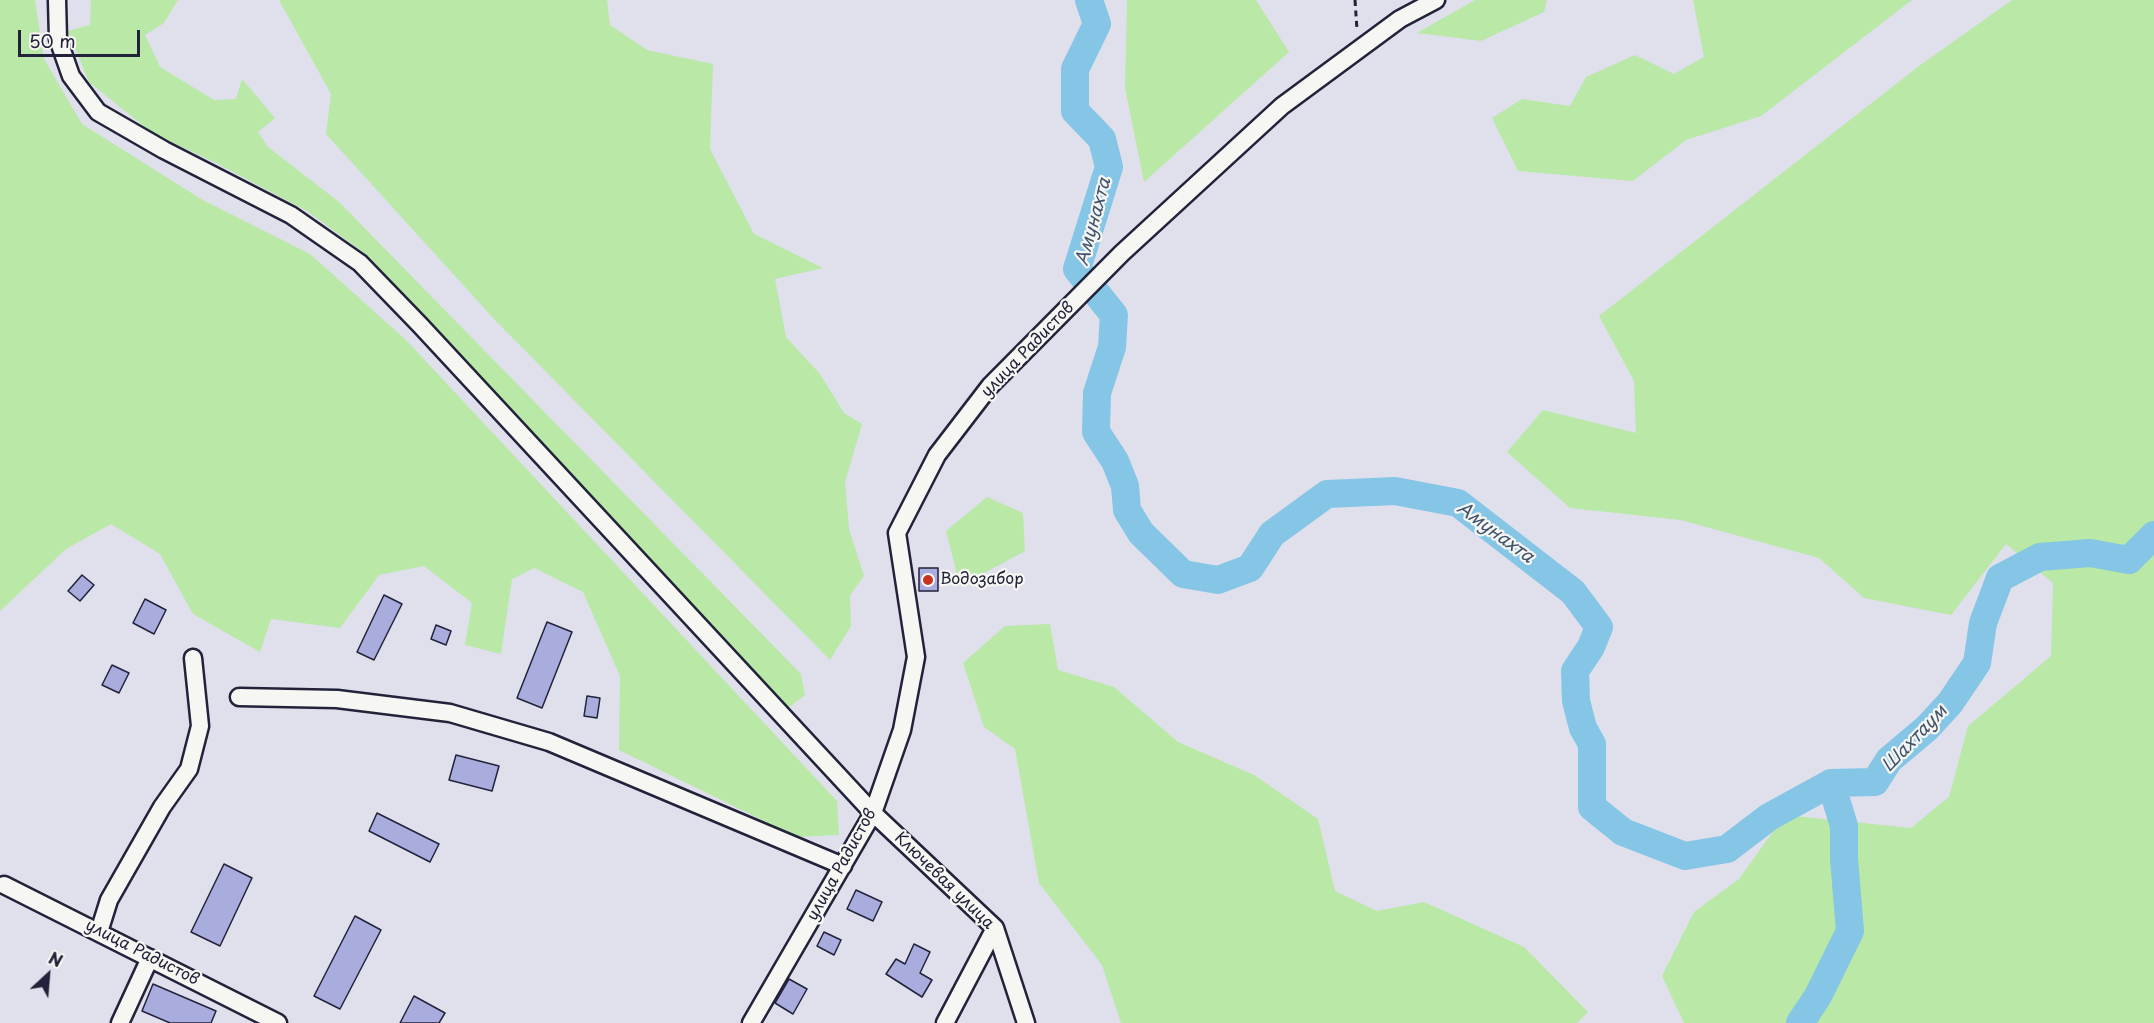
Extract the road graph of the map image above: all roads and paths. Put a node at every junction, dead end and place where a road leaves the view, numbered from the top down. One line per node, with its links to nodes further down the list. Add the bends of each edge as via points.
1 (57, 0): 7 (street, Ключевая улица, via 58,39 71,76 98,112 291,215 360,263)
2 (1355, 0): 4 (path)
3 (1436, 0): 4 (street, улица Радистов, via 1400,19)
4 (1358, 50): 7 (street, улица Радистов, via 1282,106 1122,253 990,386 938,455 897,533 916,657 902,730)
5 (193, 658): 11 (street, via 200,726 189,769 162,807 109,900)
6 (239, 697): 8 (street, via 337,699 450,713 549,742)
7 (873, 813): 8 (street, улица Радистов); 10 (street, Ключевая улица)
8 (843, 866): 15 (street, улица Радистов)
9 (4, 885): 11 (street, улица Радистов)
10 (995, 928): 16 (street); 17 (street, Ключевая улица)
11 (99, 932): 12 (street, улица Радистов)
12 (150, 958): 13 (street); 14 (street, улица Радистов)
13 (120, 1023)
14 (278, 1023)
15 (751, 1023)
16 (945, 1023)
17 (1026, 1023)

